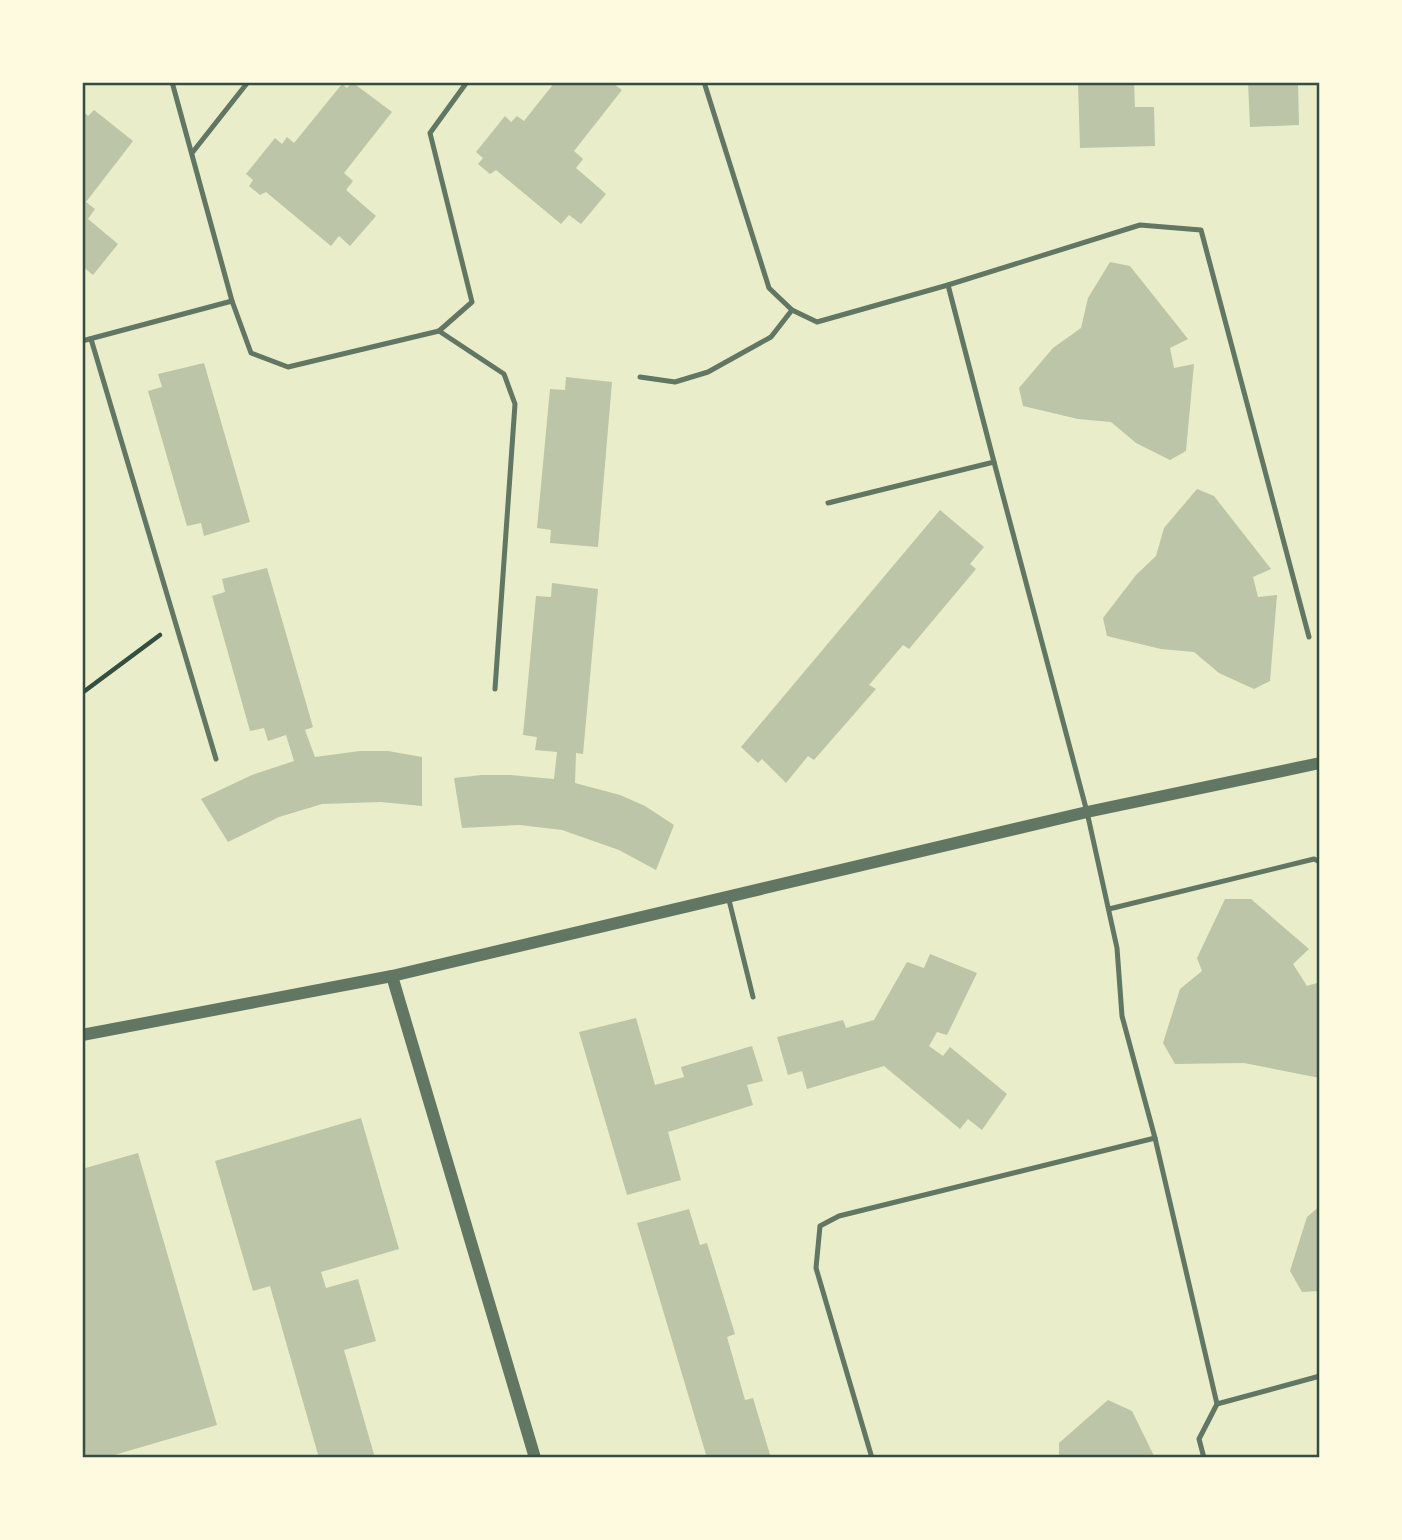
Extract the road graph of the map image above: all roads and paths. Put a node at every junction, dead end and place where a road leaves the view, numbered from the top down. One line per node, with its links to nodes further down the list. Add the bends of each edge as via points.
1 (172, 82): 5 (lane)
2 (248, 82): 5 (lane)
3 (467, 82): 9 (lane, via 430,133 472,302)
4 (704, 82): 8 (lane, via 769,288)
5 (192, 153): 7 (lane)
6 (948, 285): 8 (lane, via 817,322); 13 (lane); 16 (lane, via 1140,225 1201,230)
7 (232, 301): 9 (lane, via 251,353 288,367); 10 (lane)
8 (792, 310): 12 (lane, via 771,337 708,372 675,382)
9 (439, 331): 17 (lane, via 504,374 515,404)
10 (90, 339): 11 (lane); 15 (lane)
11 (82, 341)
12 (640, 377)
13 (994, 462): 14 (lane); 21 (lane)
14 (828, 503)
15 (175, 623): 18 (path); 19 (lane)
16 (1309, 636)
17 (495, 689)
18 (82, 693)
19 (216, 759)
20 (1320, 763): 21 (street)
21 (1087, 812): 23 (street); 24 (lane)
22 (1320, 862): 24 (lane, via 1314,859)
23 (728, 896): 25 (street); 26 (lane)
24 (1109, 909): 28 (lane, via 1122,1016)
25 (391, 976): 27 (street); 31 (street)
26 (753, 997)
27 (82, 1035)
28 (1155, 1138): 30 (lane); 32 (lane, via 839,1216 820,1226 816,1268)
29 (1320, 1376): 30 (lane)
30 (1217, 1404): 33 (lane, via 1199,1439)
31 (535, 1458)
32 (872, 1458)
33 (1204, 1458)

